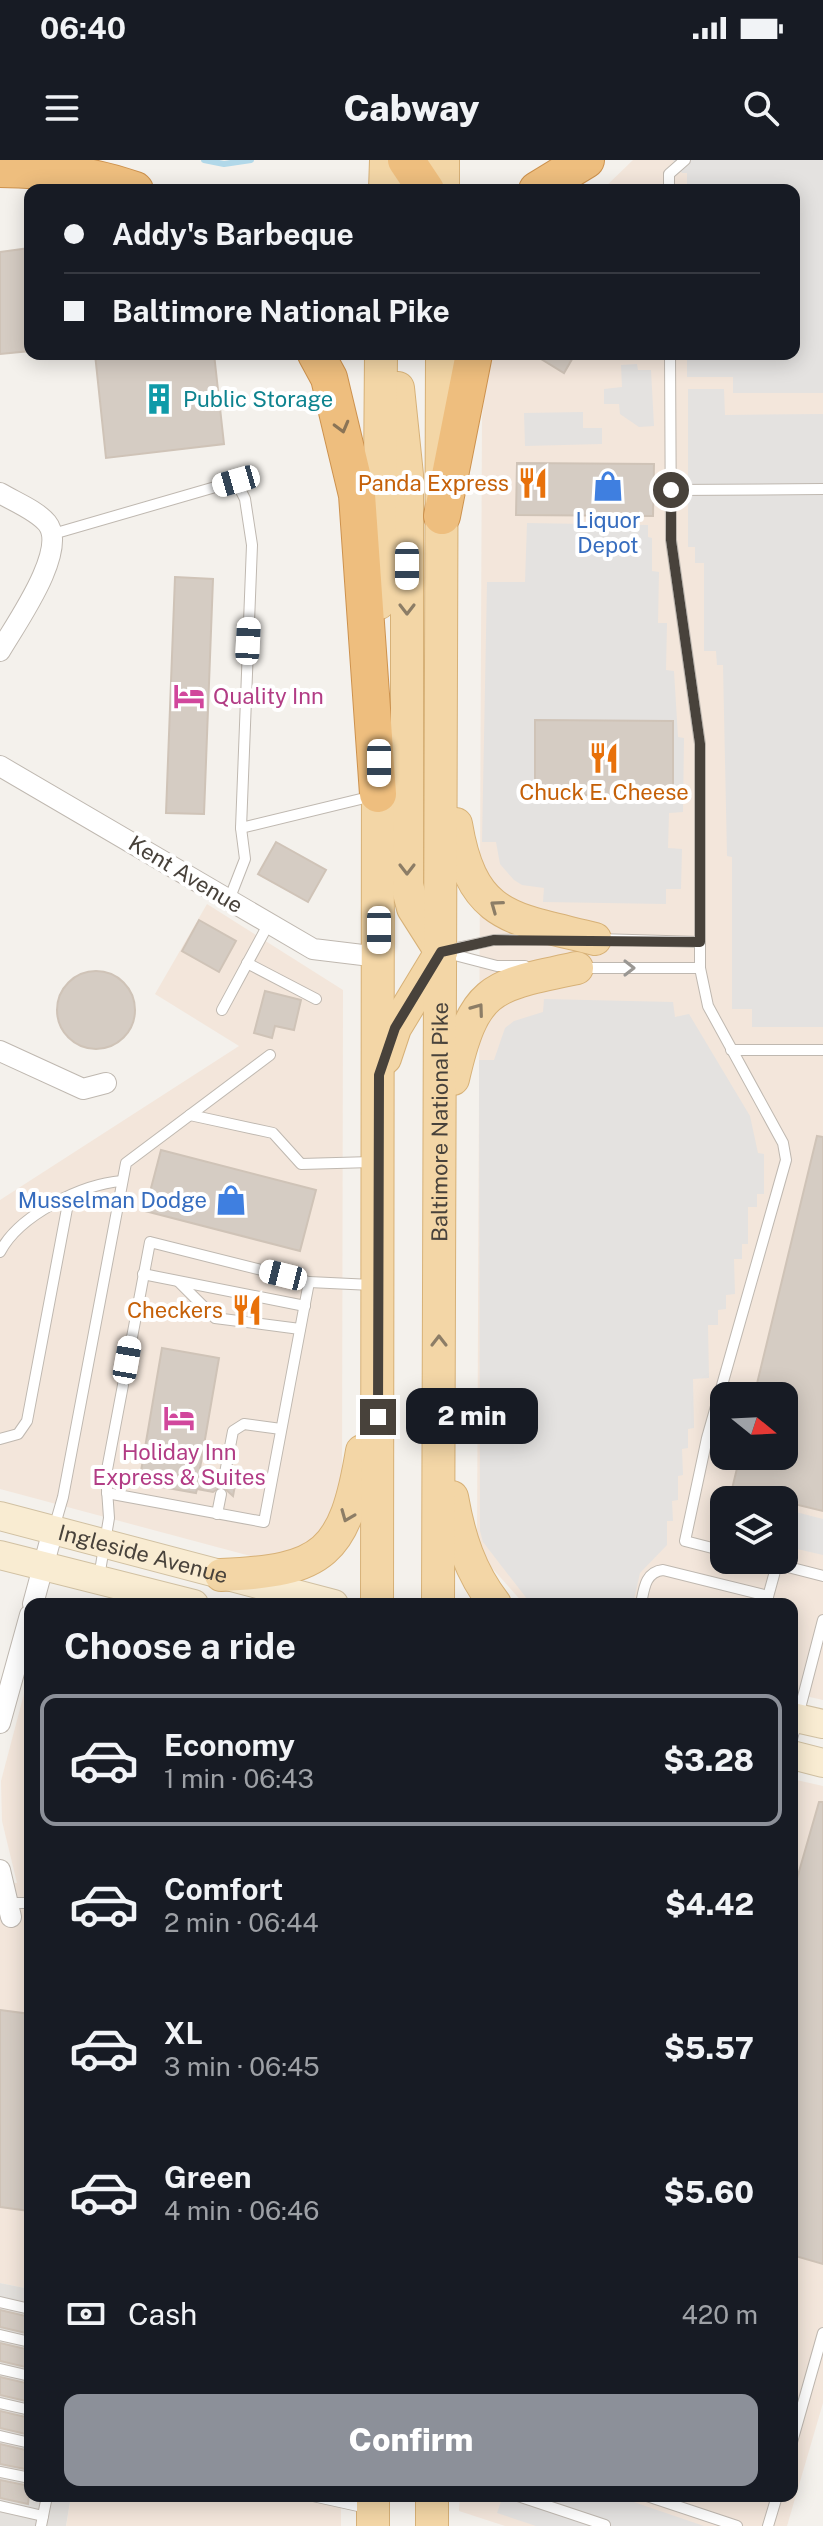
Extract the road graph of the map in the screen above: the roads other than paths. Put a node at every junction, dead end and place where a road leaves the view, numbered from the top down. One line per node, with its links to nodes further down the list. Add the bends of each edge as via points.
1 (386, 160): 9 (main road)
2 (406, 160): 10 (highway)
3 (443, 160): 11 (main road)
4 (586, 160): 12 (highway)
5 (594, 160): 13 (highway)
6 (685, 160): 14 (lane, via 669,174)
7 (0, 169): 8 (highway, via 52,170)
8 (119, 184)
9 (385, 184)
10 (422, 184)
11 (443, 184)
12 (547, 184)
13 (573, 184)
14 (669, 184)
15 (319, 360): 29 (highway, one-way to 29, via 329,378 357,495)
16 (381, 360): 29 (main road)
17 (395, 360): 35 (main road, one-way to 35, via 407,475 407,885 413,908)
18 (442, 360): 24 (main road, Baltimore National Pike)
19 (473, 360): 24 (highway)
20 (670, 360): 22 (lane)
21 (823, 489): 22 (lane)
22 (671, 490): 34 (lane, via 671,540 700,744)
23 (0, 493): 25 (street, via 47,522)
24 (442, 516): 27 (main road, Baltimore National Pike)
25 (53, 534): 26 (street, via 48,566); 30 (lane, via 236,481 245,499 252,545)
26 (0, 651)
27 (441, 737): 33 (main road, one-way to 27, via 528,922 487,901 462,863); 35 (main road, Baltimore National Pike)
28 (0, 766): 31 (street, Kent Avenue)
29 (378, 794): 30 (lane); 36 (main road)
30 (241, 828): 31 (lane, via 245,859)
31 (229, 900): 32 (street, Kent Avenue)
32 (269, 923): 36 (street, Kent Avenue, via 313,949); 37 (lane)
33 (595, 939): 34 (lane); 35 (lane, via 494,940)
34 (700, 942): 39 (lane)
35 (441, 952): 38 (lane, via 497,966); 46 (main road, via 395,1028); 49 (main road, Baltimore National Pike)
36 (379, 957): 46 (main road)
37 (247, 963): 40 (lane); 41 (lane)
38 (577, 968): 39 (lane, one-way to 39); 49 (main road, one-way to 38, via 460,1045 479,1004 513,981)
39 (700, 968): 42 (lane, via 708,1006)
40 (316, 999)
41 (222, 1010)
42 (731, 1050): 43 (lane); 71 (lane, via 783,1143 786,1160 707,1438 685,1541)
43 (823, 1050)
44 (0, 1051): 47 (street, via 73,1086)
45 (270, 1055): 48 (lane)
46 (379, 1075): 50 (main road)
47 (106, 1083)
48 (190, 1115): 50 (lane, via 273,1133 301,1164); 51 (lane, via 126,1163)
49 (439, 1136): 61 (main road, Baltimore National Pike, one-way to 49)
50 (378, 1162): 57 (main road)
51 (122, 1181): 52 (lane, via 95,1185); 69 (lane)
52 (69, 1198): 53 (lane, via 37,1213 8,1236); 63 (lane, via 27,1421 18,1434)
53 (0, 1252)
54 (143, 1274): 55 (lane); 56 (lane, via 150,1242); 65 (lane)
55 (177, 1281): 58 (lane); 59 (lane, via 215,1318)
56 (309, 1282): 57 (lane); 58 (lane)
57 (378, 1285): 60 (main road)
58 (305, 1306): 59 (lane)
59 (300, 1329): 62 (lane)
60 (378, 1358): 76 (main road, one-way to 76, via 355,1494 340,1532 295,1567); 82 (main road)
61 (439, 1419): 83 (main road, Baltimore National Pike); 84 (main road, via 458,1531)
62 (281, 1429): 64 (lane, via 244,1424 233,1431); 67 (lane, via 264,1522)
63 (0, 1439)
64 (225, 1473)
65 (107, 1493): 67 (lane); 70 (lane)
66 (221, 1494): 67 (lane)
67 (217, 1514)
68 (0, 1516): 69 (main road, Ingleside Avenue)
69 (53, 1530): 70 (main road, Ingleside Avenue); 73 (street)
70 (105, 1545): 76 (main road, Ingleside Avenue); 78 (lane)
71 (710, 1547)
72 (0, 1555): 73 (main road, Ingleside Avenue)
73 (43, 1566): 78 (main road, Ingleside Avenue); 79 (street)
74 (798, 1569): 77 (lane)
75 (774, 1574): 87 (lane)
76 (221, 1575): 81 (main road, Ingleside Avenue)
77 (823, 1576)
78 (98, 1581): 80 (main road, Ingleside Avenue)
79 (35, 1598)
80 (169, 1598)
81 (311, 1598)
82 (377, 1598)
83 (438, 1598)
84 (491, 1598)
85 (642, 1598): 86 (lane, via 646,1580 663,1570)
86 (760, 1598)
87 (768, 1598)
88 (823, 1620): 91 (lane)
89 (24, 1637): 90 (street)
90 (0, 1723)
91 (801, 1724)
92 (798, 1757): 93 (main road)
93 (823, 1763)
94 (0, 1870): 96 (street)
95 (24, 1905): 96 (lane)
96 (9, 1910)
97 (0, 2302): 98 (lane)
98 (24, 2308)
99 (823, 2333): 106 (lane)
100 (0, 2335): 101 (lane)
101 (24, 2341)
102 (0, 2369): 103 (lane)
103 (24, 2375)
104 (0, 2403): 105 (lane)
105 (24, 2409)
106 (798, 2421)
107 (0, 2436): 108 (lane)
108 (24, 2442)
109 (0, 2472): 110 (lane)
110 (24, 2477)
111 (337, 2502): 117 (lane)
112 (432, 2502): 120 (main road)
113 (536, 2502): 119 (lane)
114 (665, 2502): 121 (lane)
115 (775, 2502): 122 (lane)
116 (0, 2506): 118 (lane)
117 (373, 2511)
118 (42, 2521)
119 (605, 2525)
120 (432, 2526)
121 (737, 2526)
122 (768, 2526)

